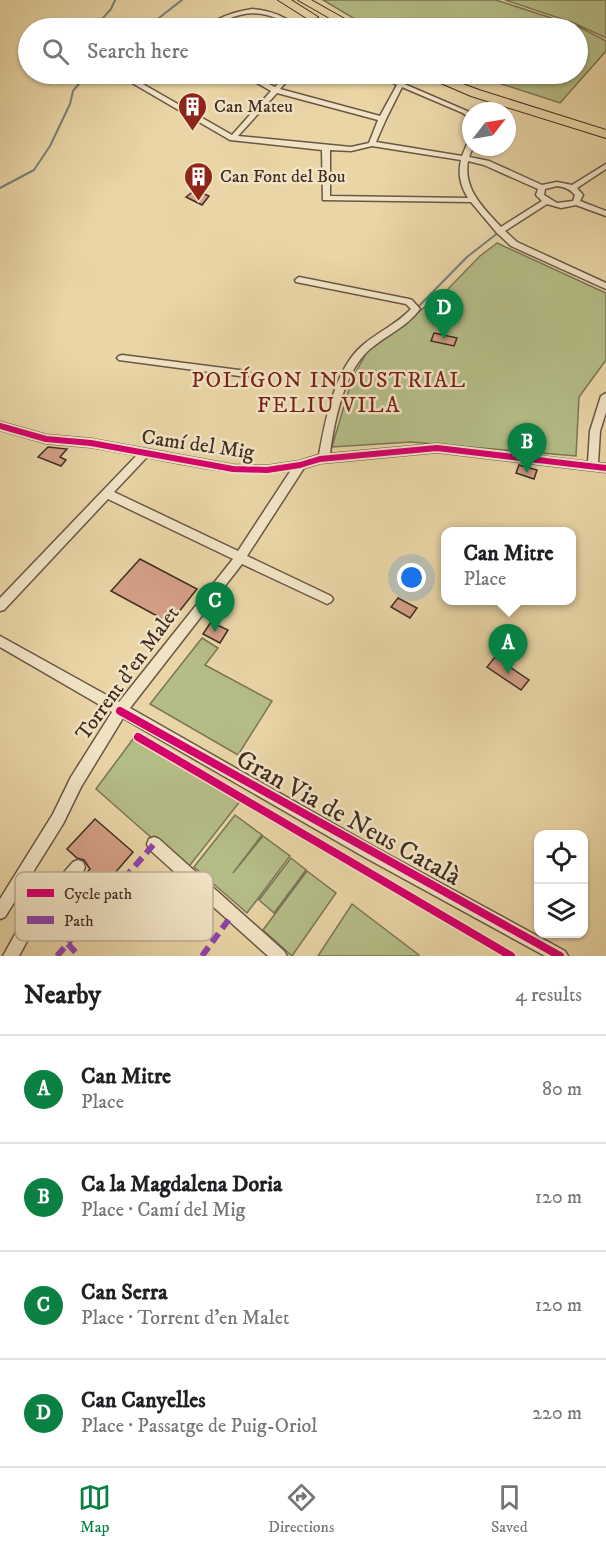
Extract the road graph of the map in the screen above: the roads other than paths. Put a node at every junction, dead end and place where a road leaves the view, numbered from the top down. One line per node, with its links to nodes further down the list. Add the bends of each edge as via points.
1 (283, 0): 5 (highway)
2 (303, 0): 6 (highway)
3 (225, 18): 4 (street, via 262,11)
4 (281, 18)
5 (316, 18)
6 (336, 18)
7 (138, 84): 18 (street)
8 (264, 84): 13 (street)
9 (281, 84): 13 (street)
10 (401, 84): 14 (street); 15 (street)
11 (452, 84): 17 (highway)
12 (481, 84): 16 (highway)
13 (275, 90): 15 (street); 18 (street)
14 (462, 111)
15 (382, 119): 19 (street)
16 (606, 124)
17 (606, 134)
18 (233, 138): 20 (street)
19 (372, 144): 20 (street, via 351,149); 21 (street)
20 (326, 148): 25 (street, via 327,198)
21 (463, 158): 23 (street, via 486,163); 25 (street, via 461,176)
22 (606, 166): 24 (street)
23 (542, 188): 24 (street, via 556,184); 26 (street, via 540,195)
24 (572, 188): 27 (street, via 579,195)
25 (472, 200): 29 (street)
26 (547, 201): 27 (street, via 559,205); 29 (street)
27 (576, 202): 28 (street)
28 (606, 214)
29 (500, 231): 31 (street, via 514,244)
30 (299, 280): 37 (street, via 409,302 416,309 363,351 348,369)
31 (606, 286)
32 (122, 358): 33 (street)
33 (247, 374)
34 (605, 400): 39 (street, via 595,431)
35 (0, 426): 36 (street, Camí del Mig, via 45,439)
36 (145, 453): 38 (street, Camí del Mig, via 232,469 267,470); 41 (street)
37 (324, 458): 38 (street, Camí del Mig); 39 (street, Camí del Mig, via 437,448)
38 (300, 465): 42 (street, Torrent d'en Malet)
39 (593, 466): 40 (street, Camí del Mig)
40 (606, 468)
41 (108, 494): 42 (street); 44 (street)
42 (240, 558): 43 (street); 46 (street, Torrent d'en Malet)
43 (327, 599)
44 (0, 606)
45 (0, 641): 46 (street, Gran Via de Neus Català)
46 (120, 711): 49 (street, Torrent d'en Malet); 58 (street, Gran Via de Neus Català)
47 (154, 844): 51 (street)
48 (78, 867): 50 (street)
49 (25, 872)
50 (74, 872)
51 (185, 872)
52 (15, 888): 54 (street, Torrent d'en Malet)
53 (213, 897): 57 (street)
54 (0, 912)
55 (19, 941): 56 (street)
56 (11, 956)
57 (279, 956)
58 (560, 956)

